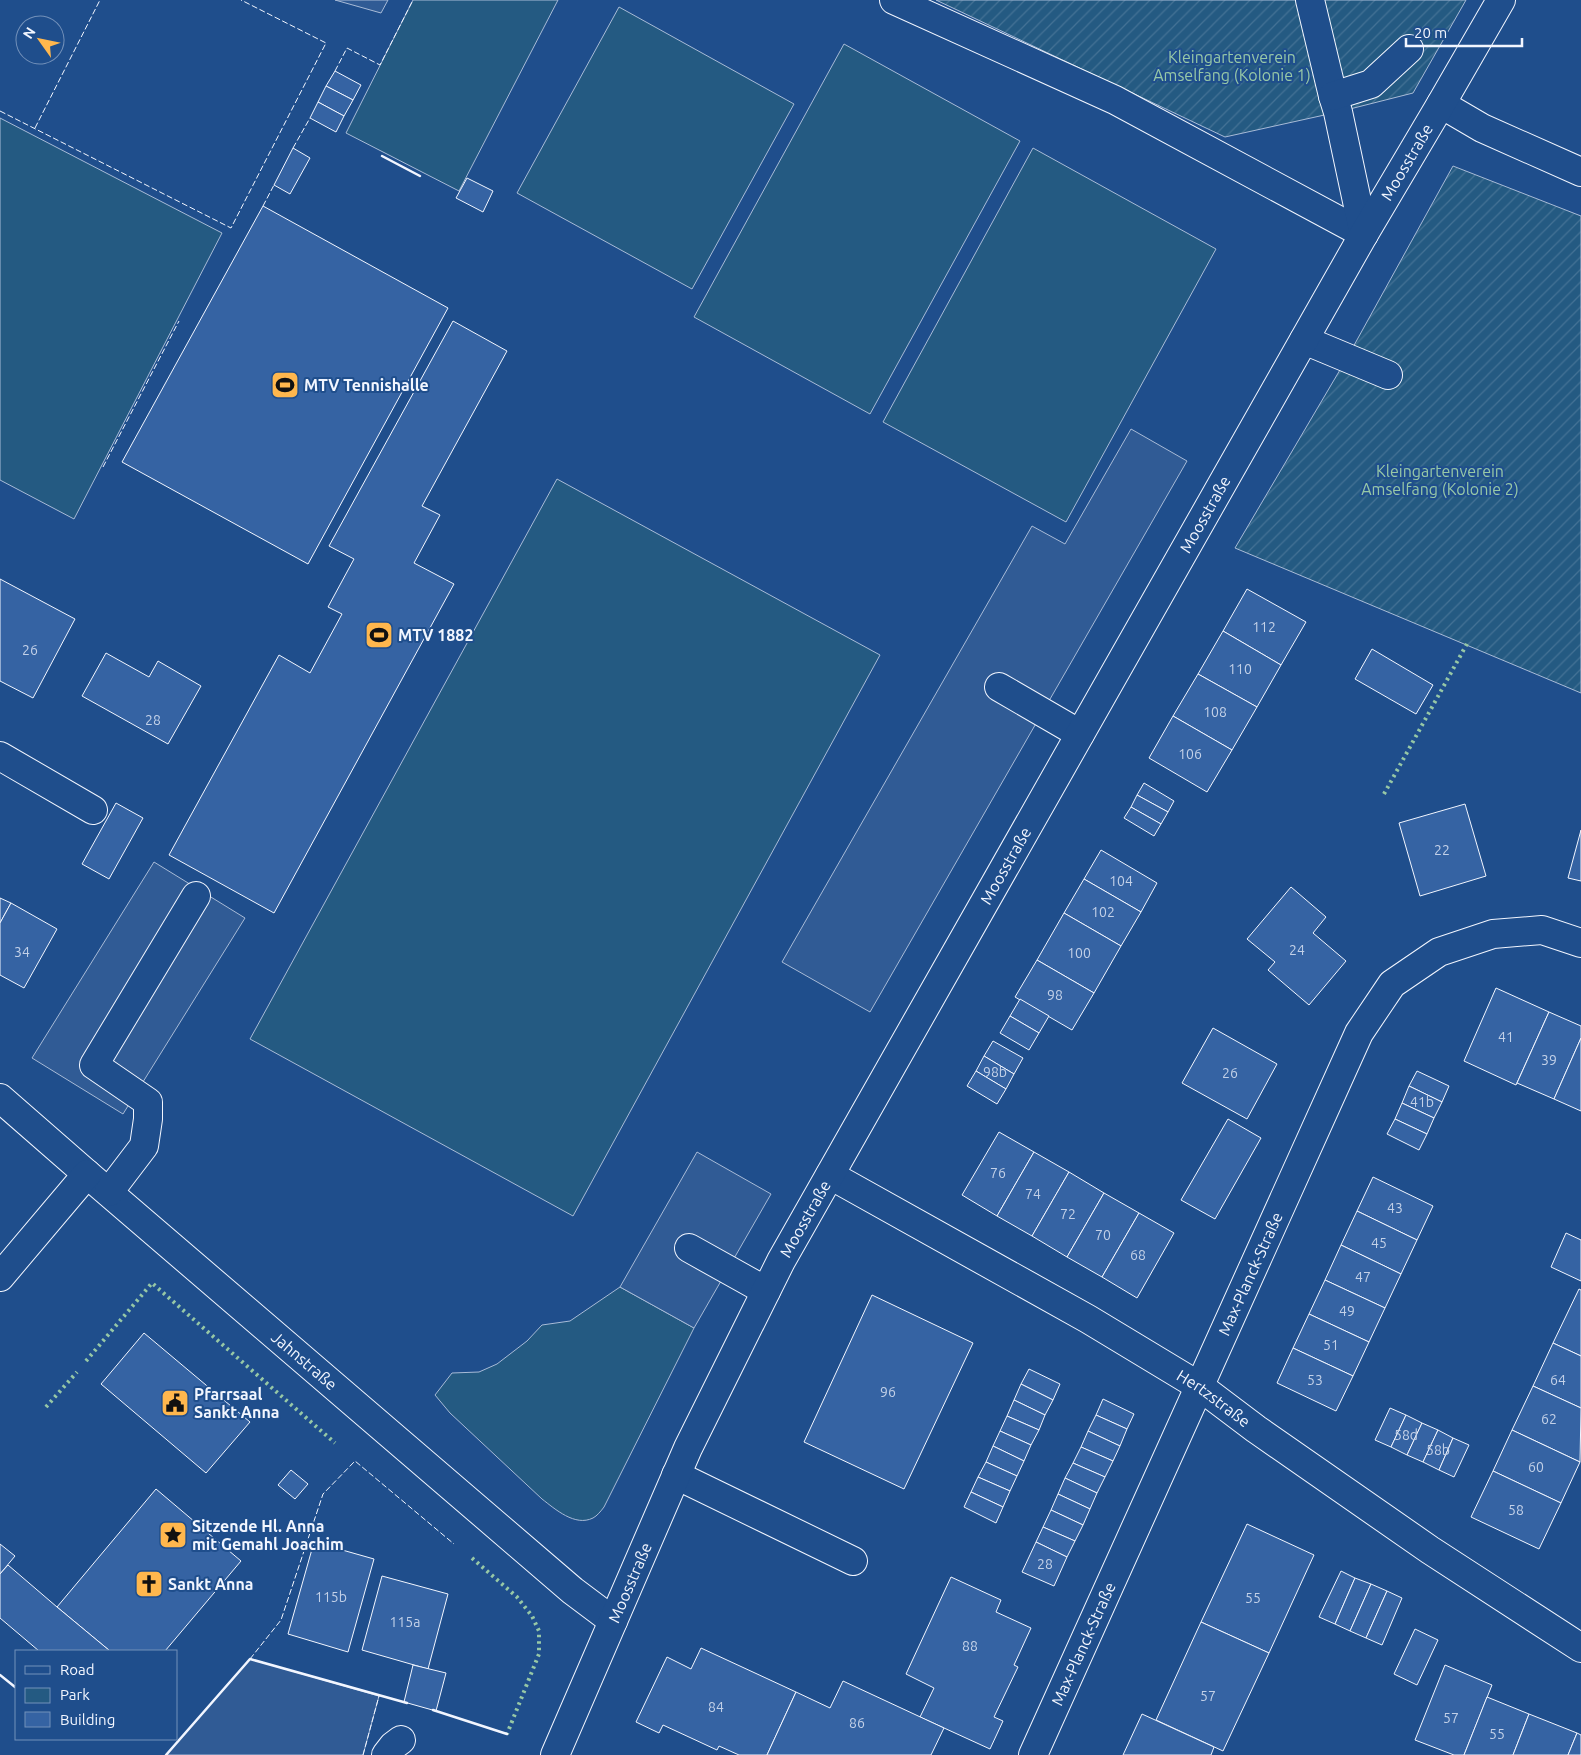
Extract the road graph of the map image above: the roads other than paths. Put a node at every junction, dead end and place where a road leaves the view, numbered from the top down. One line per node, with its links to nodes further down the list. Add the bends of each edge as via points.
1 (894, 0): 8 (street, via 1116,100)
2 (1501, 0): 6 (street, Moosstraße)
3 (1306, 3): 5 (street)
4 (1409, 49): 5 (street, via 1371,84)
5 (1333, 96): 8 (street)
6 (1441, 104): 7 (street, via 1482,128); 8 (street, Moosstraße)
7 (1581, 172)
8 (1364, 234): 9 (street, Moosstraße)
9 (1304, 340): 10 (street); 12 (street, Moosstraße)
10 (1388, 375)
11 (998, 687): 12 (street)
12 (1080, 734): 19 (street, Moosstraße)
13 (0, 756): 14 (street)
14 (93, 810)
15 (196, 896): 20 (street, via 94,1065 148,1102 144,1146)
16 (1581, 943): 24 (street, Max-Planck-Straße, via 1542,930 1493,934 1439,952 1392,984 1359,1033)
17 (0, 1098): 18 (street, Jahnstraße)
18 (86, 1174): 20 (street, Jahnstraße); 22 (street)
19 (830, 1176): 23 (street, Moosstraße); 24 (street, Hertzstraße, via 1088,1319)
20 (109, 1192): 27 (street, Jahnstraße)
21 (689, 1248): 23 (street)
22 (0, 1277)
23 (766, 1291): 25 (street, Moosstraße)
24 (1199, 1386): 28 (street, Hertzstraße, via 1430,1550); 30 (street, Max-Planck-Straße)
25 (676, 1475): 26 (street); 27 (street, Moosstraße)
26 (853, 1561)
27 (613, 1621): 29 (street, Moosstraße)
28 (1581, 1648)
29 (555, 1755)
30 (1033, 1755)

